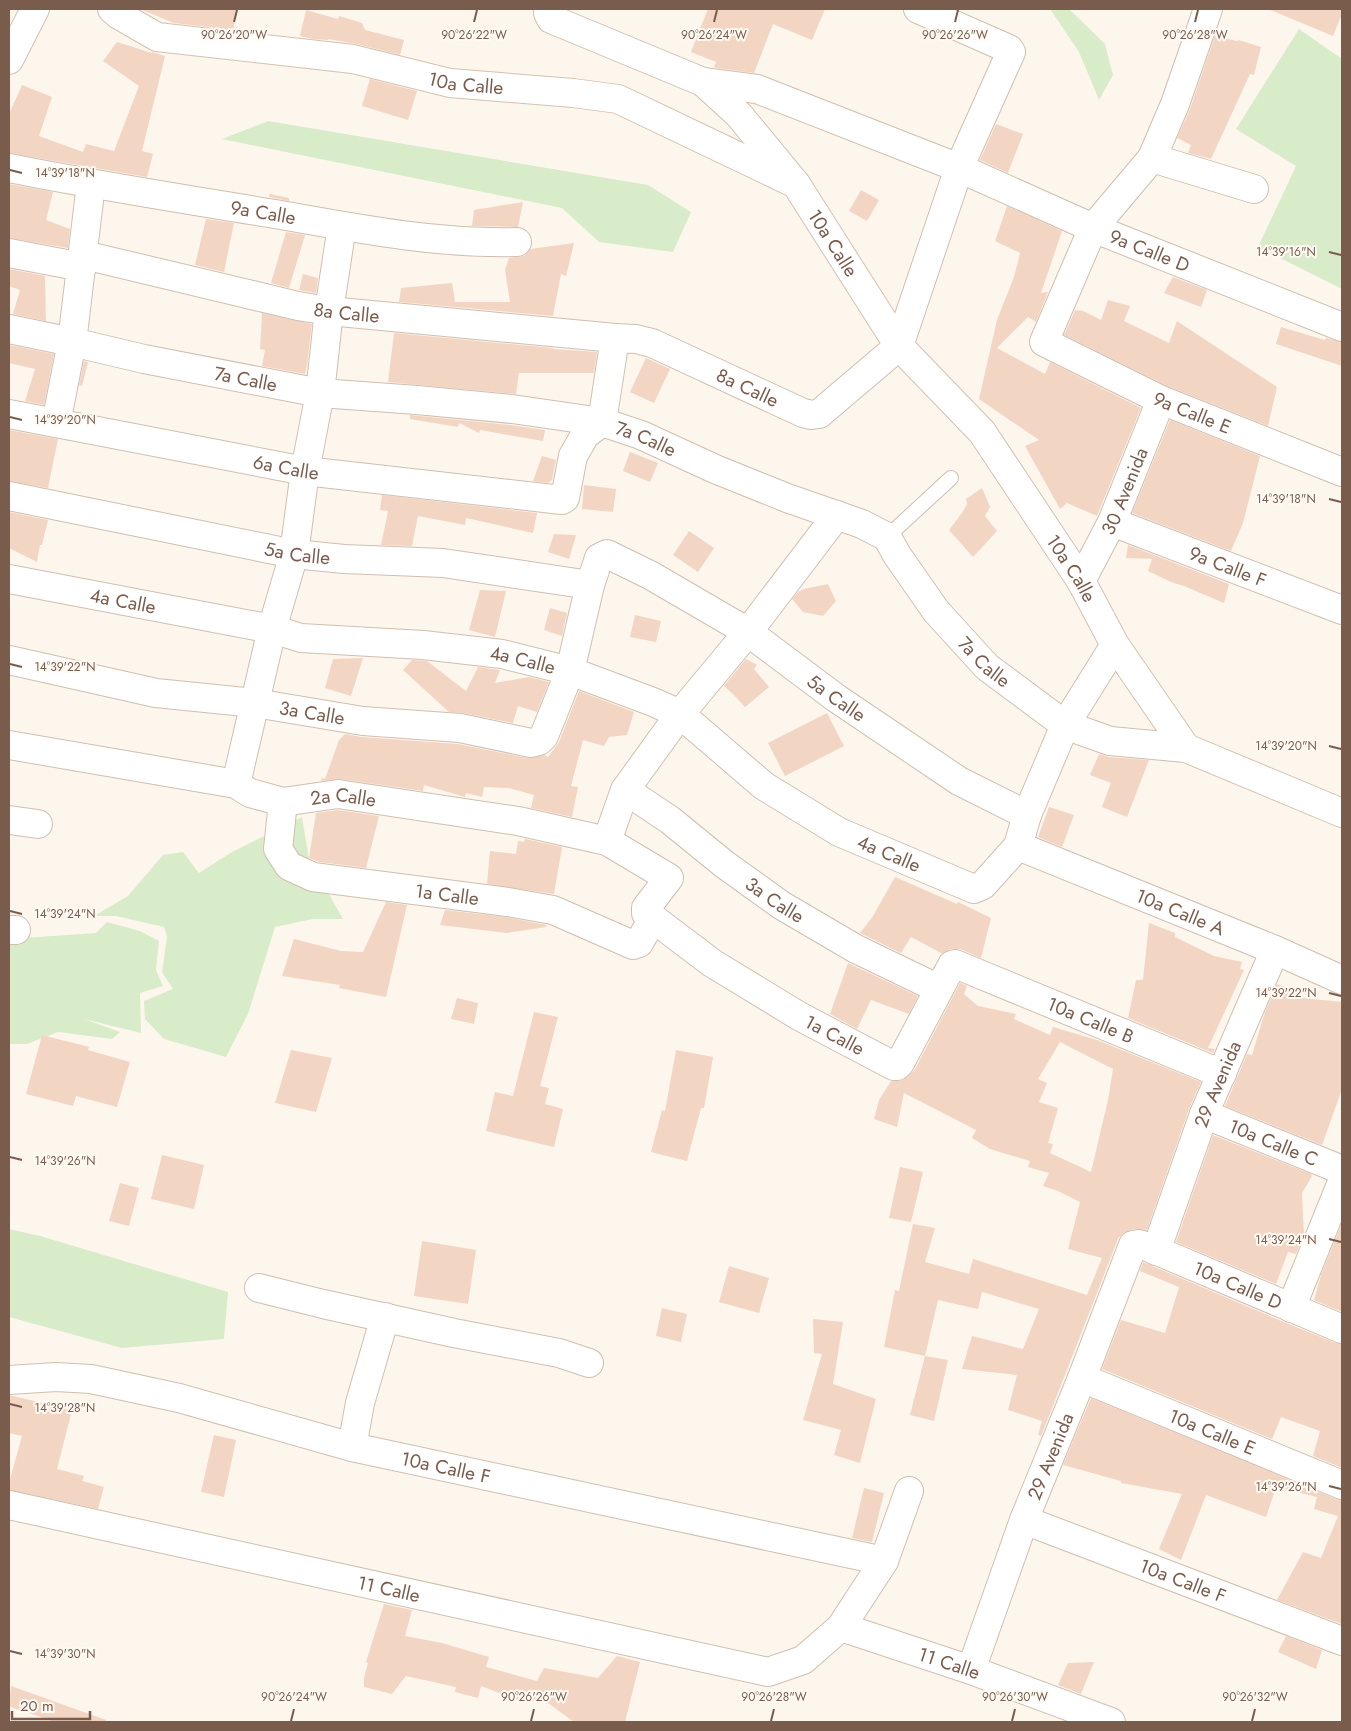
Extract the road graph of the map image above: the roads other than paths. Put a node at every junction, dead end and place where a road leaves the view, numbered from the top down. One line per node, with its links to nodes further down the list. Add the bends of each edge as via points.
1 (35, 9): 6 (street)
2 (112, 9): 12 (street, 10a Calle, via 157,37 353,59 450,83 618,99)
3 (548, 9): 7 (street, via 551,19)
4 (918, 9): 10 (street, via 1011,52)
5 (1208, 9): 8 (street, via 1175,104)
6 (9, 60)
7 (703, 82): 10 (street, 9a Calle D, via 757,89); 12 (street, via 739,115)
8 (1152, 158): 13 (street); 15 (street)
9 (9, 168): 11 (street, 9a Calle)
10 (959, 168): 15 (street, 9a Calle D); 24 (street)
11 (91, 184): 14 (street, 9a Calle); 18 (street)
12 (796, 184): 24 (street, 10a Calle)
13 (1254, 189)
14 (342, 226): 16 (street, 9a Calle, via 416,238); 19 (street)
15 (1093, 228): 20 (street, 9a Calle D); 26 (street, 9a Calle E, via 1044,339 1046,344)
16 (517, 242)
17 (9, 253): 18 (street, 8a Calle)
18 (83, 261): 19 (street, 8a Calle); 23 (street)
19 (330, 311): 22 (street, 8a Calle); 25 (street)
20 (1342, 327)
21 (9, 329): 23 (street, 7a Calle)
22 (626, 338): 24 (street, 8a Calle, via 652,343 812,415 819,414); 28 (street)
23 (72, 342): 25 (street, 7a Calle); 29 (street)
24 (899, 346): 39 (street, 10a Calle, via 982,432)
25 (320, 393): 28 (street, 7a Calle, via 503,408); 30 (street)
26 (1160, 400): 31 (street, 9a Calle E); 35 (street, 30 Avenida)
27 (9, 414): 29 (street, 6a Calle)
28 (602, 422): 30 (street, 6a Calle, via 585,435 573,456 566,498 562,500); 34 (street, 7a Calle)
29 (56, 423): 30 (street, 6a Calle)
30 (305, 471): 37 (street)
31 (1342, 472)
32 (951, 478): 36 (lane)
33 (9, 496): 37 (street, 5a Calle)
34 (837, 515): 36 (street, 7a Calle); 43 (street)
35 (1112, 522): 39 (street, 30 Avenida); 41 (street, 9a Calle F)
36 (887, 537): 49 (street, 7a Calle, via 936,611 988,667)
37 (294, 554): 40 (street, 5a Calle, via 443,563); 42 (street)
38 (9, 579): 42 (street, 4a Calle)
39 (1081, 581): 44 (street, 10a Calle)
40 (590, 585): 43 (street, 5a Calle, via 599,558 607,554); 46 (street, 3a Calle)
41 (1342, 610)
42 (272, 629): 46 (street, 4a Calle, via 301,638 423,645 502,654); 47 (street)
43 (748, 632): 48 (street); 56 (street, 5a Calle, via 836,698 959,781)
44 (1114, 645): 49 (street); 51 (street, 10a Calle)
45 (9, 660): 47 (street, 3a Calle, via 156,692)
46 (570, 671): 47 (street, 3a Calle, via 544,736 531,743 460,728 363,721); 48 (street, 4a Calle)
47 (255, 703): 52 (street)
48 (680, 714): 53 (street); 60 (street, 4a Calle, via 764,786 839,832 974,889 983,885)
49 (1065, 725): 51 (street, 7a Calle, via 1110,740); 56 (street)
50 (9, 745): 52 (street, 2a Calle)
51 (1186, 748): 55 (street)
52 (236, 784): 54 (street, 2a Calle, via 250,793)
53 (625, 790): 59 (street); 64 (street, 3a Calle, via 670,820 781,905 856,949)
54 (283, 802): 59 (street, 2a Calle, via 338,794 518,821); 61 (street, 1a Calle, via 278,849 290,866 313,878 553,910 633,945 639,943)
55 (1342, 813)
56 (1027, 815): 60 (street)
57 (9, 820): 58 (street)
58 (38, 824)
59 (607, 841): 61 (street, 2a Calle, via 669,878)
60 (1018, 846): 62 (street, 10a Calle A)
61 (650, 913): 64 (street, 1a Calle, via 712,963 799,1016 894,1066 900,1063)
62 (1275, 950): 63 (street, 10a Calle A); 65 (street, 29 Avenida)
63 (1342, 980)
64 (939, 989): 65 (street, 10a Calle B, via 952,965 960,964)
65 (1222, 1074): 66 (street, 29 Avenida)
66 (1204, 1114): 67 (street, 10a Calle C); 69 (street, 29 Avenida)
67 (1342, 1170)
68 (1342, 1182): 71 (street)
69 (1144, 1248): 71 (street, 10a Calle D); 75 (street, 29 Avenida)
70 (259, 1288): 72 (street)
71 (1291, 1308): 73 (street, 10a Calle D)
72 (385, 1316): 74 (street); 77 (street, via 360,1403)
73 (1342, 1329)
74 (589, 1362)
75 (1082, 1378): 78 (street, 10a Calle E); 81 (street, 29 Avenida)
76 (9, 1380): 77 (street, 10a Calle F, via 91,1379 179,1398)
77 (352, 1447): 82 (street, 10a Calle F)
78 (1342, 1485)
79 (909, 1491): 82 (street)
80 (9, 1505): 83 (street, 11 Calle, via 768,1672 803,1660)
81 (1024, 1520): 84 (street, 10a Calle F); 85 (street, 29 Avenida)
82 (884, 1561): 83 (street)
83 (841, 1627): 85 (street, 11 Calle)
84 (1342, 1641)
85 (971, 1670): 86 (street, 11 Calle)
86 (1111, 1722)

